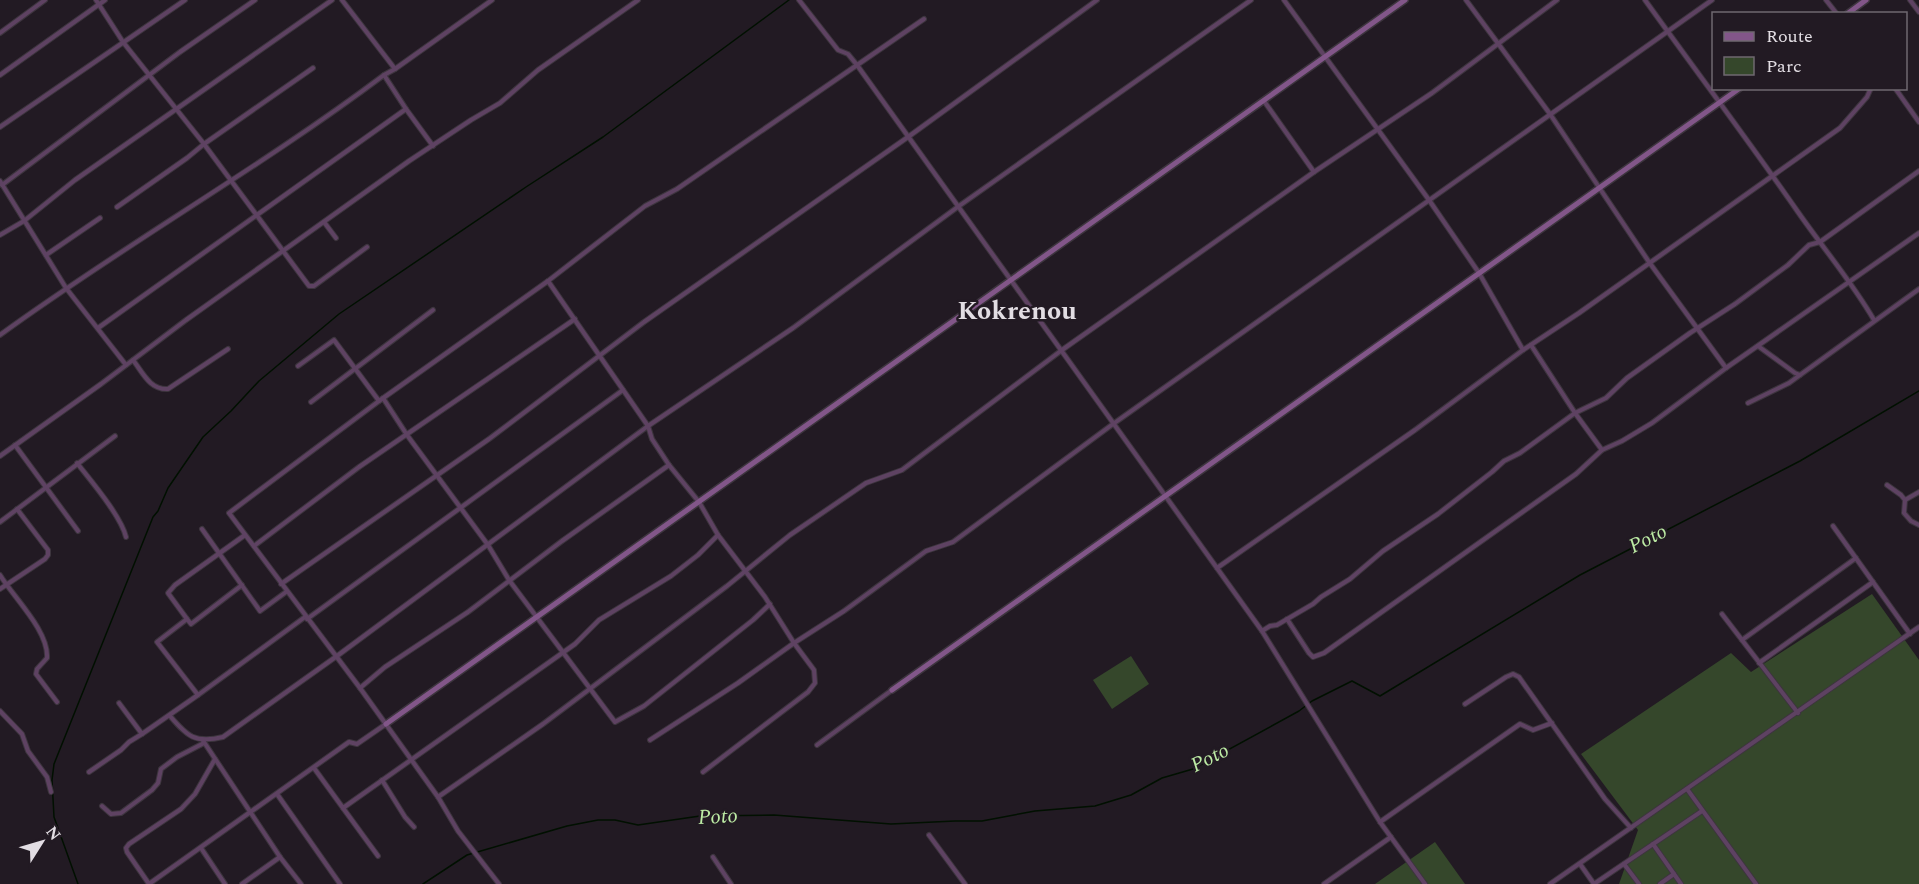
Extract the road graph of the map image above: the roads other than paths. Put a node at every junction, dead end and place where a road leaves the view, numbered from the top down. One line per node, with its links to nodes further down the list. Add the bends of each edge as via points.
1 (45, 0): 27 (street)
2 (105, 0): 21 (street)
3 (185, 0): 28 (street)
4 (255, 0): 35 (street)
5 (332, 0): 42 (street)
6 (342, 0): 33 (street)
7 (492, 0): 33 (street)
8 (638, 0): 50 (street, via 538,70 500,103)
9 (800, 0): 31 (street, via 838,50)
10 (1097, 0): 48 (street)
11 (1251, 0): 58 (street)
12 (1284, 0): 30 (street)
13 (1405, 0): 30 (street)
14 (1466, 0): 29 (street)
15 (1557, 0): 29 (street)
16 (1645, 0): 26 (street)
17 (1712, 0): 26 (street)
18 (1826, 0): 22 (street)
19 (1866, 0): 23 (street)
20 (1910, 0): 24 (street)
21 (97, 2): 28 (street); 34 (street)
22 (1835, 12)
23 (1850, 12)
24 (1919, 12)
25 (924, 19): 31 (street)
26 (1668, 31): 41 (street); 44 (street)
27 (0, 33)
28 (123, 42): 35 (street); 46 (street)
29 (1497, 43): 44 (street); 47 (street)
30 (1325, 56): 40 (street); 47 (street)
31 (857, 64): 48 (street); 75 (street, via 677,189 645,206)
32 (314, 68): 49 (street)
33 (395, 69): 36 (street)
34 (0, 75)
35 (149, 75): 42 (street); 55 (street)
36 (384, 75): 43 (street); 54 (street)
37 (1737, 90): 41 (street)
38 (1869, 90): 53 (street, via 1840,128)
39 (1896, 90): 45 (street)
40 (1263, 100): 52 (street); 73 (street)
41 (1719, 103): 53 (street); 56 (street)
42 (176, 109): 49 (street); 62 (street)
43 (406, 109): 50 (street); 60 (street)
44 (1550, 114): 56 (street); 57 (street)
45 (1919, 122)
46 (0, 127)
47 (1378, 129): 52 (street); 57 (street)
48 (909, 137): 58 (street); 89 (street)
49 (204, 144): 54 (street); 59 (street)
50 (433, 146): 63 (street)
51 (1919, 171): 67 (street)
52 (1314, 172): 87 (street)
53 (1774, 176): 67 (street); 71 (street)
54 (231, 182): 60 (street); 76 (street)
55 (1, 183): 62 (street)
56 (1600, 188): 71 (street); 72 (street)
57 (1429, 200): 72 (street); 101 (street)
58 (959, 206): 73 (street); 102 (street, via 793,328)
59 (117, 207)
60 (257, 215): 69 (street); 81 (street)
61 (99, 218): 70 (street)
62 (24, 221): 65 (street); 70 (street)
63 (324, 222): 66 (street); 69 (street)
64 (1919, 233): 74 (street)
65 (0, 235)
66 (336, 238)
67 (1820, 242): 74 (street); 82 (street, via 1809,245 1788,265)
68 (368, 247): 69 (street, via 314,286 309,286)
69 (284, 251): 90 (street)
70 (46, 255): 76 (street)
71 (1649, 262): 82 (street); 84 (street)
72 (1479, 273): 88 (street); 114 (street)
73 (1011, 279): 87 (street); 116 (street)
74 (1849, 280): 80 (street); 85 (street)
75 (548, 281): 79 (street); 97 (street)
76 (66, 288): 81 (street); 83 (street)
77 (1919, 289): 80 (street)
78 (434, 310): 94 (street)
79 (575, 319): 89 (street); 103 (street)
80 (1874, 320): 95 (street)
81 (98, 328): 91 (street)
82 (1698, 328): 93 (street); 100 (street, via 1627,378 1606,398)
83 (0, 335)
84 (1531, 345): 88 (street); 100 (street)
85 (1758, 346): 93 (street); 95 (street)
86 (228, 349): 90 (street, via 161,390)
87 (1062, 350): 101 (street); 132 (street, via 902,470 866,483)
88 (1522, 351): 131 (street)
89 (600, 357): 96 (street); 110 (street)
90 (133, 360): 91 (street)
91 (126, 365): 105 (street)
92 (298, 366): 94 (street, via 334,340)
93 (1726, 368): 106 (street, via 1652,423)
94 (356, 369): 97 (street); 98 (street)
95 (1800, 375): 99 (street)
96 (623, 390): 102 (street); 117 (street)
97 (381, 399): 103 (street); 124 (street, via 229,513)
98 (310, 402)
99 (1748, 403)
100 (1575, 413): 106 (street); 146 (street, via 1383,550 1350,579)
101 (1113, 424): 114 (street); 151 (street, via 953,542 926,550 844,612)
102 (648, 426): 109 (street); 127 (street)
103 (407, 435): 110 (street); 128 (street)
104 (115, 436): 108 (street)
105 (15, 445): 107 (street); 112 (street)
106 (1602, 450): 146 (street, via 1576,474 1317,656 1309,653)
107 (0, 456)
108 (77, 463): 112 (street); 126 (street, via 106,501)
109 (669, 465): 116 (street); 134 (street)
110 (436, 475): 117 (street); 136 (street)
111 (1887, 485): 115 (street)
112 (46, 487): 118 (street); 123 (street)
113 (1919, 492): 115 (street)
114 (1165, 496): 131 (street); 157 (street)
115 (1905, 500): 120 (street, via 1904,513)
116 (699, 502): 125 (street); 143 (street)
117 (461, 506): 127 (street); 144 (street)
118 (17, 509): 119 (street); 137 (street, via 48,555)
119 (0, 522)
120 (1919, 525)
121 (1833, 526): 130 (street)
122 (202, 529): 129 (street)
123 (78, 531)
124 (245, 535): 128 (street); 129 (street)
125 (718, 535): 132 (street); 152 (street, via 671,576 599,620)
126 (126, 537)
127 (488, 545): 134 (street); 153 (street)
128 (254, 546): 136 (street)
129 (219, 553): 138 (street); 145 (street, via 168,593)
130 (1856, 558): 135 (street); 150 (street)
131 (1216, 568): 148 (street)
132 (745, 570): 141 (street); 156 (street)
133 (0, 575): 137 (street)
134 (509, 580): 143 (street); 155 (street)
135 (1873, 582): 149 (street); 154 (street)
136 (281, 584): 140 (street)
137 (6, 585): 139 (street); 159 (street, via 44,638 47,658 36,674)
138 (242, 585): 140 (street, via 260,611); 145 (street, via 191,624)
139 (0, 589)
140 (286, 592): 144 (street)
141 (770, 604): 151 (street); 156 (street, via 644,706 615,722)
142 (1722, 614): 150 (street)
143 (536, 615): 152 (street); 166 (street)
144 (306, 618): 153 (street); 158 (street)
145 (187, 619): 158 (street, via 157,642)
146 (1287, 619): 148 (street)
147 (1919, 627): 149 (street)
148 (1262, 631): 185 (street)
149 (1910, 634): 163 (street)
150 (1742, 640): 154 (street)
151 (794, 643): 168 (street); 174 (street, via 814,670 812,688)
152 (563, 652): 156 (street); 172 (street)
153 (337, 657): 155 (street); 169 (street, via 223,737)
154 (1759, 663): 163 (street)
155 (360, 688): 166 (street)
156 (589, 689): 180 (street)
157 (892, 690): 170 (street)
158 (198, 695): 164 (street)
159 (57, 702)
160 (119, 703): 167 (street)
161 (1465, 704): 165 (street, via 1513,674)
162 (0, 711): 178 (street, via 22,734 28,751 47,777)
163 (1798, 713): 177 (street)
164 (170, 716): 167 (street); 169 (street, via 185,734)
165 (1552, 723): 185 (street, via 1533,730 1520,724); 187 (street, via 1605,799)
166 (386, 724): 172 (street); 173 (street, via 357,744 350,742)
167 (142, 734): 175 (street)
168 (650, 740)
169 (203, 741): 171 (street); 181 (street, via 160,769 158,783 122,813 111,814)
170 (817, 745)
171 (215, 759): 184 (street); 198 (street, via 195,794 181,809 126,848)
172 (411, 760): 176 (street); 180 (street)
173 (314, 768): 179 (street); 182 (street)
174 (703, 771)
175 (89, 772)
176 (382, 780): 182 (street); 186 (street)
177 (1687, 789): 183 (street); 187 (street)
178 (51, 792)
179 (277, 794): 184 (street); 202 (street)
180 (438, 797): 203 (street, via 458,831)
181 (102, 806)
182 (343, 808): 192 (street)
183 (1702, 811): 190 (street); 213 (street)
184 (251, 813): 191 (street); 193 (street)
185 (1380, 822): 189 (street)
186 (414, 827)
187 (1631, 828): 195 (street)
188 (929, 835): 205 (street)
189 (1391, 837): 206 (street); 207 (street)
190 (1653, 844): 196 (street); 197 (street)
191 (201, 848): 198 (street); 199 (street)
192 (378, 856)
193 (280, 857): 200 (street); 201 (street)
194 (713, 857): 204 (street)
195 (1580, 864): 208 (street); 209 (street)
196 (1624, 864): 209 (street); 210 (street)
197 (1674, 874): 211 (street); 212 (street)
198 (149, 884)
199 (225, 884)
200 (242, 884)
201 (301, 884)
202 (340, 884)
203 (499, 884)
204 (730, 884)
205 (965, 884)
206 (1324, 884)
207 (1425, 884)
208 (1550, 884)
209 (1594, 884)
210 (1638, 884)
211 (1660, 884)
212 (1681, 884)
213 (1756, 884)

